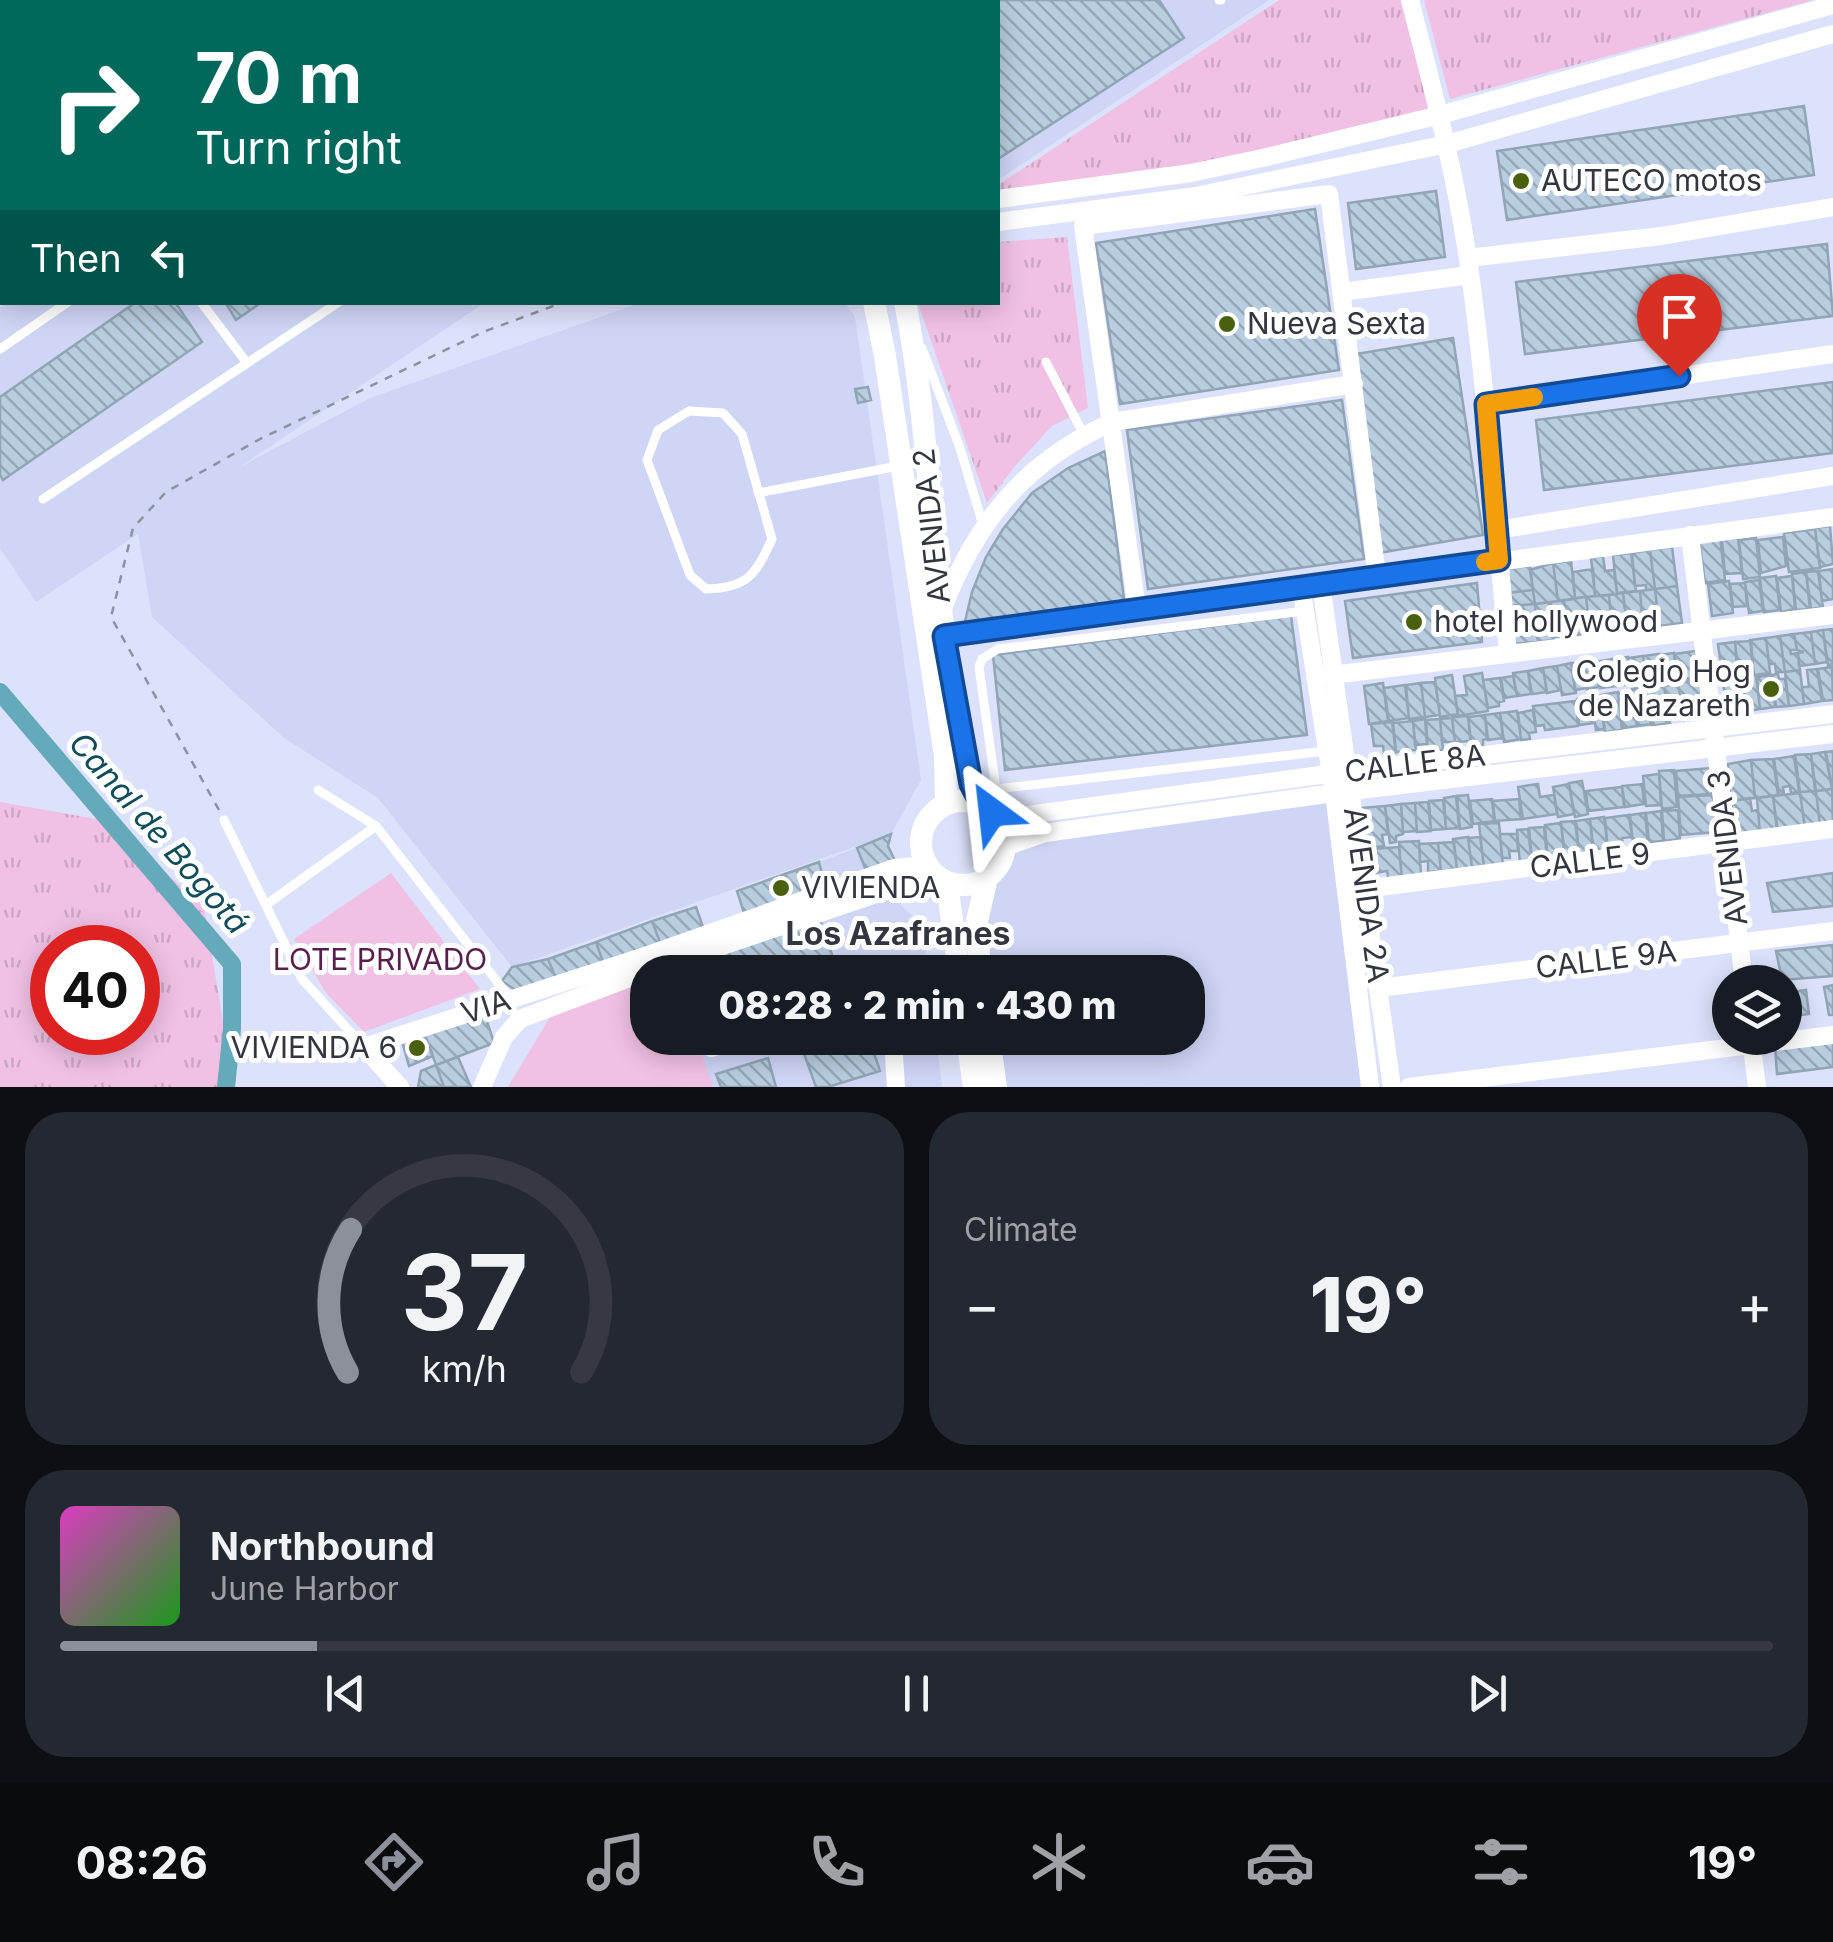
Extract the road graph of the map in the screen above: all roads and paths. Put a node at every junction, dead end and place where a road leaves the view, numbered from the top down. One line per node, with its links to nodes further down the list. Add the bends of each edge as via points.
1 (1410, 0): 4 (street)
2 (1833, 5): 4 (street)
3 (1833, 34): 5 (street)
4 (1440, 115): 5 (street); 6 (street, via 1192,173)
5 (1447, 144): 8 (street, via 1196,196); 9 (street)
6 (1000, 200)
7 (1833, 207): 9 (street)
8 (1000, 222)
9 (1469, 267): 10 (street); 23 (street)
10 (1342, 292): 22 (street); 24 (street, via 1329,194 1084,226)
11 (64, 305): 18 (lane)
12 (203, 305): 21 (lane)
13 (335, 305): 21 (lane)
14 (556, 305): 55 (path, via 482,332 260,439 166,492 132,528 111,617)
15 (874, 305): 26 (street, AVENIDA 2)
16 (905, 305): 41 (street, AVENIDA 2)
17 (906, 305): 31 (lane)
18 (0, 349)
19 (1833, 354): 23 (street)
20 (1046, 362): 25 (lane)
21 (247, 364): 29 (lane)
22 (1354, 384): 24 (street); 35 (street)
23 (1486, 404): 32 (street)
24 (1112, 422): 25 (street); 38 (street)
25 (1084, 434): 31 (street, via 1044,460)
26 (901, 465): 28 (lane); 53 (street, AVENIDA 2, via 945,756)
27 (1833, 476): 32 (street)
28 (758, 493): 28 (lane, via 742,434 723,413 689,411 658,430 646,460 690,575 706,588 734,588 757,572 772,539)
29 (43, 499)
30 (1833, 517): 33 (street)
31 (984, 525): 41 (street, via 956,575)
32 (1497, 530): 34 (street)
33 (1690, 535): 34 (street); 42 (street, AVENIDA 3)
34 (1499, 560): 35 (street); 43 (street)
35 (1377, 576): 36 (street)
36 (1322, 584): 37 (street); 44 (street, AVENIDA 2A)
37 (1301, 586): 38 (street); 39 (street, AVENIDA 2A)
38 (1138, 609): 41 (street)
39 (1305, 611): 45 (street, AVENIDA 2A); 54 (lane, via 988,653 979,668)
40 (1833, 615): 42 (street)
41 (942, 626): 54 (street, AVENIDA 2, via 971,784)
42 (1702, 629): 43 (street); 47 (street, AVENIDA 3)
43 (1508, 652): 44 (street)
44 (1335, 675): 45 (street); 51 (street, AVENIDA 2A)
45 (1315, 678): 50 (street, AVENIDA 2A)
46 (1833, 714): 47 (street, CALLE 8A)
47 (1714, 729): 49 (street, AVENIDA 3); 51 (street, CALLE 8A)
48 (1833, 734): 49 (street, CALLE 8A)
49 (1716, 749): 51 (street, CALLE 8A); 58 (street, AVENIDA 3)
50 (1326, 750): 51 (street, AVENIDA 2A); 54 (lane)
51 (1341, 782): 54 (street, CALLE 8A); 59 (street, CALLE 8A, via 1045,833); 62 (street, AVENIDA 2A); 63 (street, AVENIDA 2A)
52 (318, 790): 56 (lane)
53 (946, 804): 54 (street); 60 (street, via 920,837)
54 (992, 806): 59 (street)
55 (224, 820): 64 (lane)
56 (376, 826): 64 (lane); 74 (lane)
57 (1833, 830): 58 (street, CALLE 9)
58 (1728, 843): 62 (street, CALLE 9); 66 (street, AVENIDA 3)
59 (1005, 847): 61 (street)
60 (935, 874): 61 (street, via 974,884); 67 (street, via 894,868); 68 (street)
61 (987, 878): 69 (street)
62 (1366, 889): 63 (street, CALLE 9); 73 (street, AVENIDA 2A)
63 (1346, 892): 88 (street, AVENIDA 2A)
64 (267, 904): 77 (lane, via 302,979)
65 (1833, 931): 66 (street, CALLE 9A)
66 (1739, 943): 70 (street, AVENIDA 3); 73 (street, CALLE 9A)
67 (669, 955)
68 (955, 955)
69 (979, 955)
70 (1742, 965)
71 (630, 968): 74 (street, VIA)
72 (630, 971): 84 (street, via 520,1019)
73 (1379, 988): 89 (street, AVENIDA 2A)
74 (510, 998): 77 (street, VIA)
75 (1833, 1035): 76 (street)
76 (1802, 1038)
77 (364, 1047): 83 (street)
78 (1712, 1047): 90 (street)
79 (894, 1055): 85 (street)
80 (969, 1055): 86 (street)
81 (991, 1055): 87 (street)
82 (1752, 1055): 91 (street)
83 (400, 1087)
84 (482, 1087)
85 (896, 1087)
86 (974, 1087)
87 (996, 1087)
88 (1370, 1087)
89 (1392, 1087)
90 (1409, 1087)
91 (1756, 1087)

